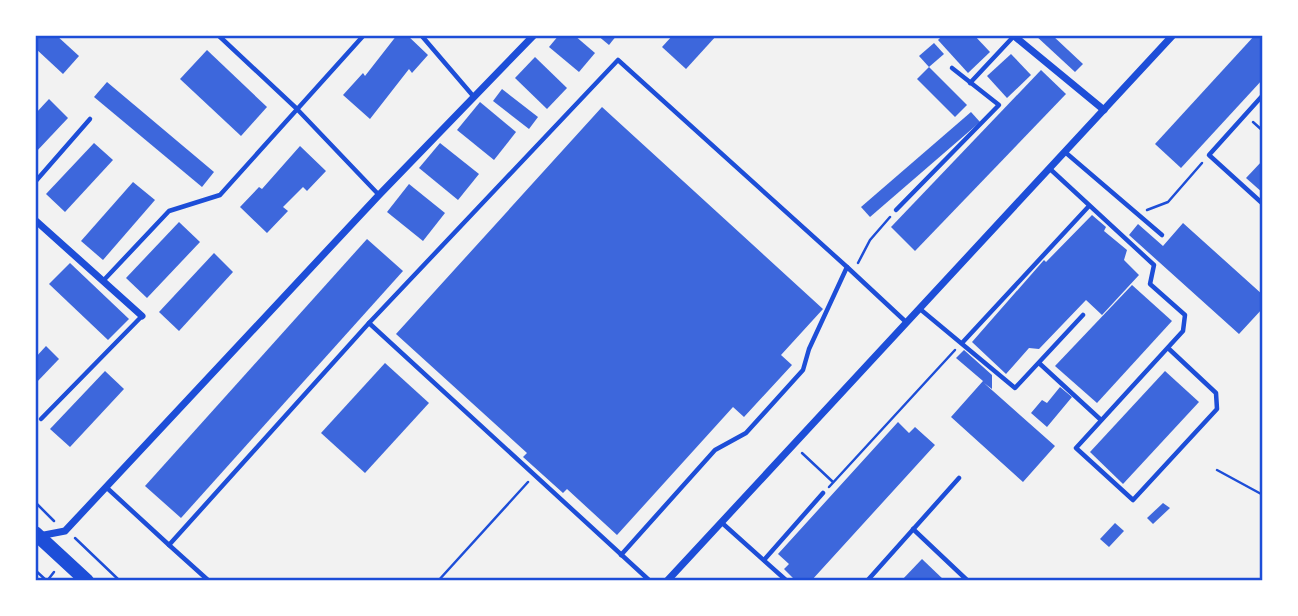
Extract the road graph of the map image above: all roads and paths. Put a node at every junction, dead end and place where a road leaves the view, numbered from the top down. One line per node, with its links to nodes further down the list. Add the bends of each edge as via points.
1 (218, 35): 11 (lane)
2 (364, 35): 11 (lane)
3 (421, 35): 10 (lane)
4 (534, 35): 10 (street)
5 (1173, 35): 12 (street)
6 (1013, 36): 8 (lane); 12 (street)
7 (952, 68): 8 (lane)
8 (970, 83): 23 (lane, via 999,105)
9 (1263, 95): 13 (lane)
10 (475, 97): 20 (street)
11 (296, 108): 20 (lane); 29 (lane, via 220,195 169,211)
12 (1104, 110): 16 (street)
13 (1245, 115): 15 (path); 17 (lane)
14 (90, 119): 19 (lane)
15 (1263, 131)
16 (1065, 152): 18 (street); 24 (lane)
17 (1209, 156): 21 (lane); 24 (path, via 1168,202)
18 (1049, 168): 22 (lane); 30 (street)
19 (35, 182)
20 (379, 195): 45 (street)
21 (1263, 204)
22 (1088, 206): 35 (lane); 36 (lane, via 1154,265 1150,284 1185,315 1183,331)
23 (896, 210): 28 (path, via 870,240)
24 (1137, 213): 26 (lane)
25 (35, 220): 29 (street)
26 (1162, 235)
27 (847, 267): 28 (lane); 33 (lane, via 618,60); 55 (lane, via 808,349 803,370 746,433 715,450)
28 (853, 272): 34 (lane)
29 (103, 281): 32 (street)
30 (920, 309): 34 (street); 35 (lane)
31 (1083, 315): 37 (lane)
32 (142, 316): 38 (lane)
33 (369, 323): 42 (lane); 54 (lane)
34 (906, 323): 40 (street)
35 (962, 343): 37 (lane, via 1015,388); 44 (path)
36 (1168, 348): 39 (lane); 39 (lane, via 1216,393 1217,409 1133,500 1076,447)
37 (1040, 363): 39 (lane)
38 (41, 419)
39 (1101, 419)
40 (792, 444): 44 (path); 50 (street)
41 (1217, 470): 47 (path)
42 (535, 475): 55 (lane); 62 (path)
43 (959, 478): 52 (lane)
44 (833, 482): 46 (path)
45 (106, 486): 53 (street, via 65,531); 54 (lane)
46 (823, 494): 56 (lane)
47 (1263, 495)
48 (35, 502): 49 (path)
49 (54, 521)
50 (720, 521): 56 (lane); 64 (street)
51 (83, 529): 60 (path, via 74,539 78,546)
52 (913, 529): 66 (lane); 67 (lane)
53 (36, 535): 59 (main road)
54 (169, 545): 61 (lane)
55 (621, 555): 63 (lane)
56 (764, 560): 65 (lane)
57 (35, 570): 58 (path, via 47,581)
58 (54, 572)
59 (87, 581)
60 (120, 581)
61 (209, 581)
62 (439, 581)
63 (650, 581)
64 (667, 581)
65 (787, 581)
66 (867, 581)
67 (968, 581)

